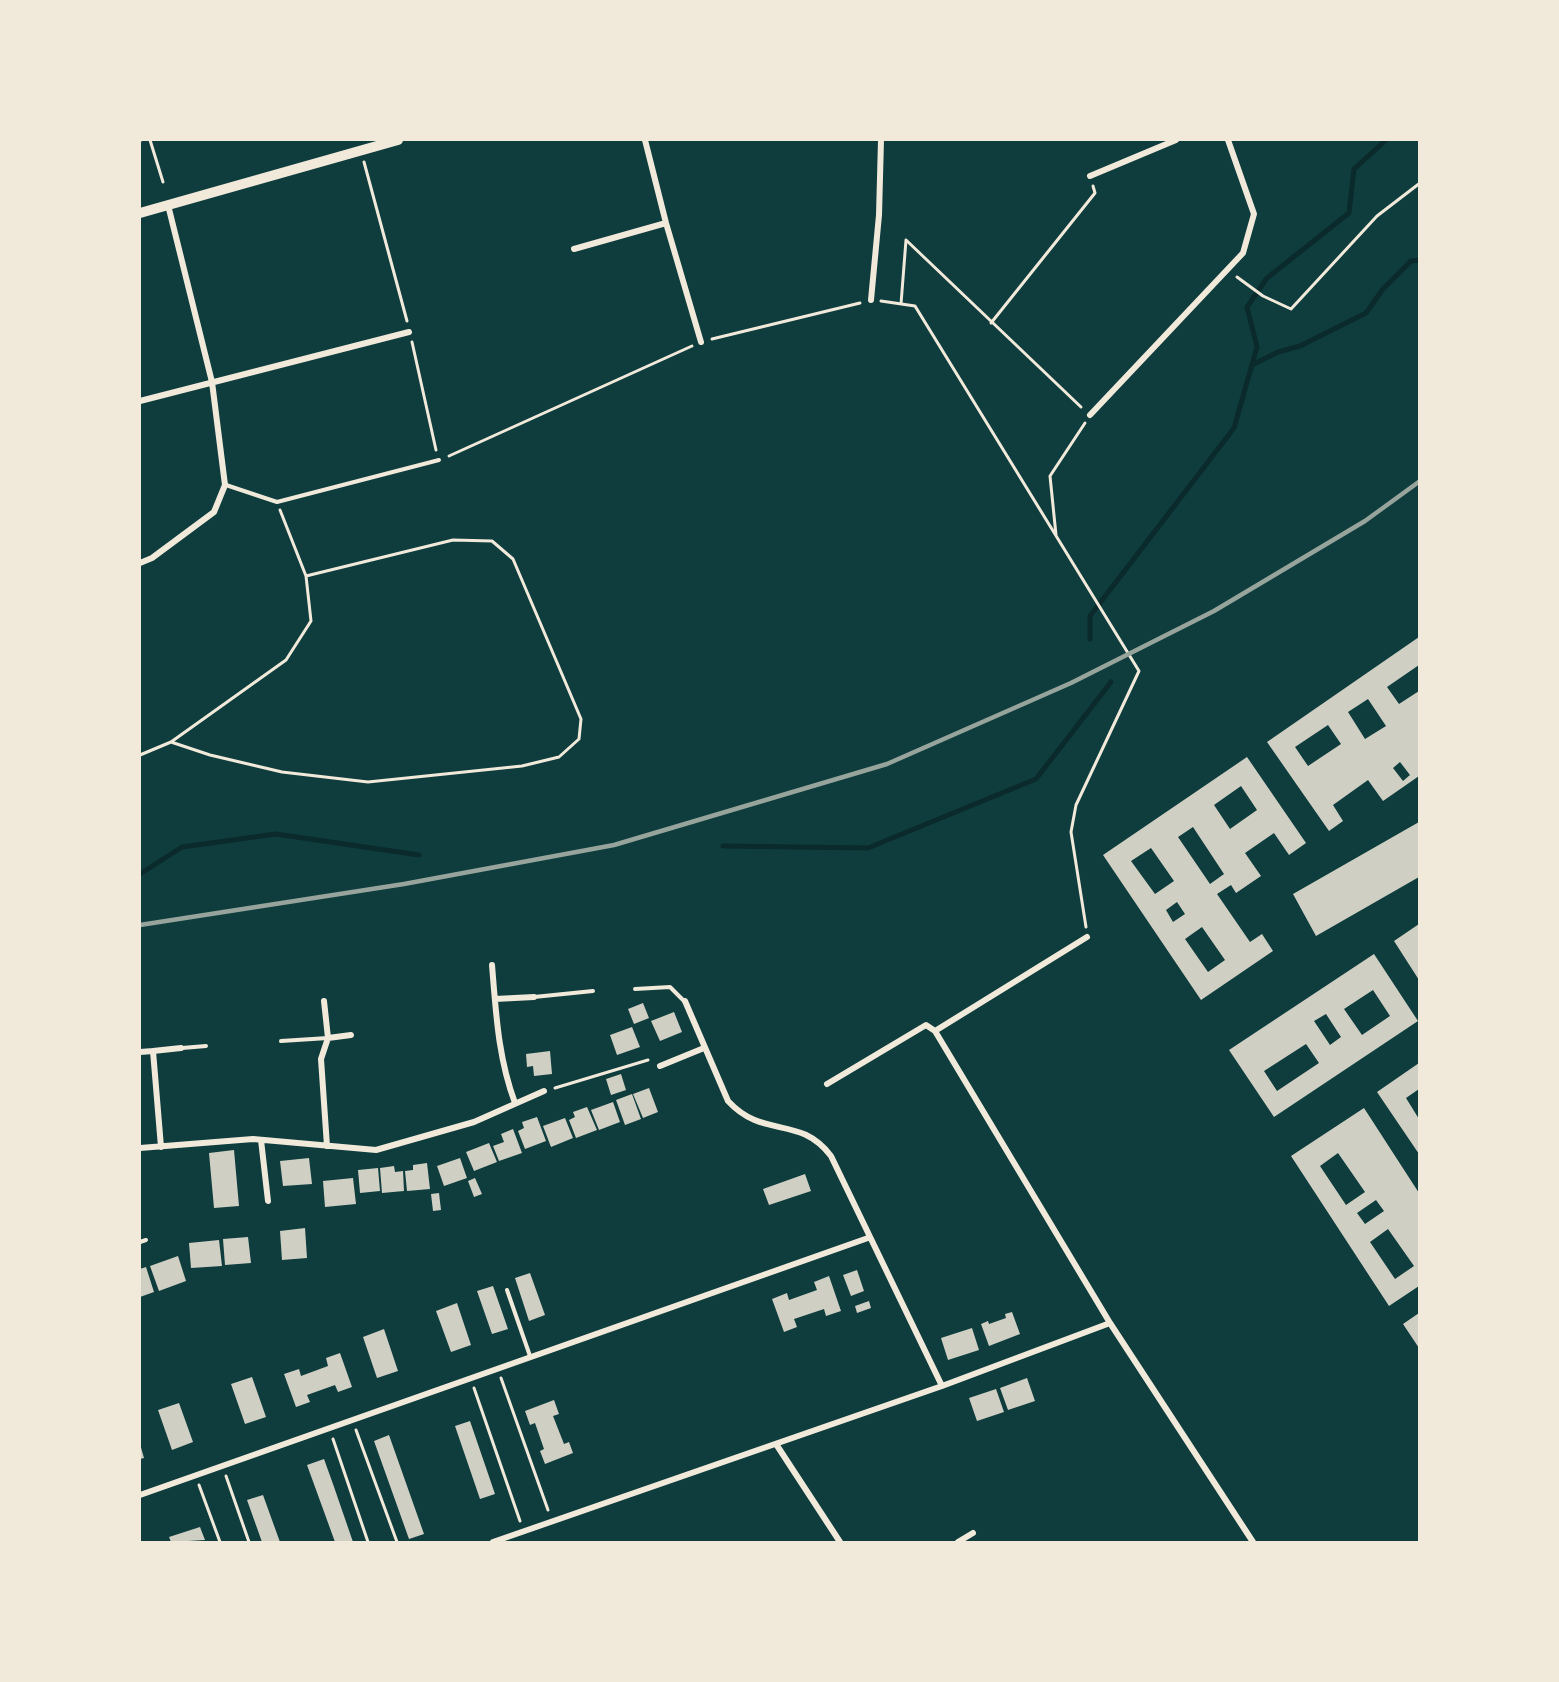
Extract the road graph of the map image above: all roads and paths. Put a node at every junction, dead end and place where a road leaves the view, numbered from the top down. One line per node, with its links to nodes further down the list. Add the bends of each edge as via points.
1 (150, 140): 9 (path)
2 (398, 140): 7 (street)
3 (645, 140): 13 (street)
4 (881, 140): 16 (street)
5 (1176, 140): 8 (street)
6 (1228, 140): 23 (street, via 1254,214 1243,252)
7 (361, 152): 11 (street); 19 (path)
8 (1090, 176): 18 (path, via 1095,193)
9 (164, 182)
10 (1419, 183): 15 (path, via 1377,216 1291,309)
11 (168, 205): 12 (street); 21 (street)
12 (140, 213)
13 (666, 223): 14 (street); 20 (street)
14 (574, 249)
15 (1246, 285)
16 (871, 300): 17 (path); 20 (path)
17 (901, 304): 18 (path, via 906,240); 27 (path, via 915,306)
18 (992, 323): 23 (path)
19 (409, 332): 21 (street); 24 (path)
20 (701, 342): 24 (path)
21 (212, 382): 22 (street); 25 (street)
22 (140, 401)
23 (1090, 415): 27 (path, via 1050,476)
24 (439, 460): 26 (lane)
25 (225, 485): 26 (lane); 28 (street, via 214,512)
26 (277, 502): 29 (path)
27 (1056, 536): 32 (path, via 1140,670 1076,805 1071,832)
28 (140, 563)
29 (306, 576): 30 (path, via 311,621 286,660); 30 (path, via 453,540 492,541 513,560 580,719 579,739 559,757 522,766 368,782 282,772)
30 (171, 742): 31 (path)
31 (140, 754)
32 (1087, 937): 40 (street)
33 (492, 965): 37 (street)
34 (635, 989): 39 (lane, via 670,987)
35 (592, 991): 36 (lane)
36 (534, 997): 37 (street)
37 (495, 999): 53 (street, via 497,1038)
38 (324, 1001): 42 (street)
39 (685, 1001): 46 (street)
40 (934, 1031): 51 (street, via 926,1025); 63 (street)
41 (351, 1035): 42 (street)
42 (328, 1038): 43 (lane); 55 (street, via 321,1059)
43 (281, 1041)
44 (206, 1046): 45 (lane)
45 (181, 1048): 47 (street)
46 (704, 1048): 50 (street); 59 (street, via 728,1101 739,1112 762,1125 808,1134 821,1143 831,1156)
47 (153, 1051): 48 (street); 56 (street)
48 (140, 1052)
49 (648, 1060): 52 (path)
50 (660, 1066)
51 (827, 1083)
52 (544, 1091): 53 (street)
53 (515, 1103): 55 (street, via 474,1122 376,1150)
54 (261, 1140): 55 (street); 56 (street); 58 (street)
55 (327, 1146)
56 (161, 1147): 57 (street)
57 (140, 1148)
58 (268, 1201)
59 (868, 1238): 64 (street); 67 (street)
60 (146, 1240): 61 (lane)
61 (140, 1242)
62 (507, 1290): 64 (lane)
63 (1110, 1323): 67 (street); 84 (street)
64 (530, 1356): 65 (street)
65 (497, 1368): 66 (street); 74 (path)
66 (471, 1377): 68 (street); 75 (path)
67 (942, 1386): 70 (street)
68 (352, 1420): 69 (street); 80 (path)
69 (329, 1428): 71 (street); 79 (path)
70 (776, 1444): 74 (street); 82 (street)
71 (222, 1466): 72 (street); 78 (path)
72 (195, 1475): 73 (street); 77 (path)
73 (140, 1495)
74 (552, 1520): 75 (street)
75 (524, 1531): 81 (street)
76 (973, 1533): 83 (street)
77 (220, 1542)
78 (249, 1542)
79 (368, 1542)
80 (397, 1542)
81 (493, 1542)
82 (840, 1542)
83 (958, 1542)
84 (1253, 1542)

